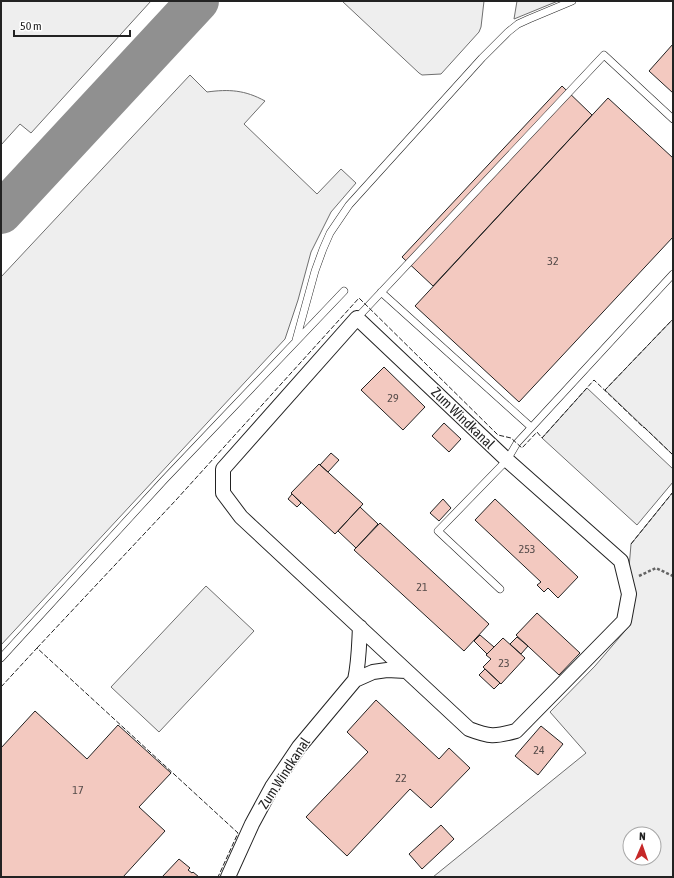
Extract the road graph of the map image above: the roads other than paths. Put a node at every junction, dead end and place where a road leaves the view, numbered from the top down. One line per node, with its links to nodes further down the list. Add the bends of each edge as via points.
1 (572, 1): 7 (lane, via 518,24 508,32 349,205 330,233 314,271)
2 (673, 119): 5 (lane, via 604,55)
3 (673, 274): 8 (lane)
4 (344, 291): 7 (lane)
5 (381, 292): 6 (lane); 8 (lane)
6 (357, 318): 9 (street, Zum Windkanal); 11 (street, Zum Windkanal, via 223,468 223,492 241,517)
7 (295, 342): 12 (lane, via 169,474)
8 (531, 427): 9 (lane)
9 (507, 460): 10 (lane, via 438,530); 13 (street, Zum Windkanal, via 621,561 628,594 624,621 516,731 497,736 469,729)
10 (500, 589)
11 (360, 627): 13 (street, Zum Windkanal); 14 (street)
12 (1, 658)
13 (406, 670): 14 (street, Zum Windkanal, via 373,672)
14 (356, 680): 15 (street, Zum Windkanal, via 299,747 272,787)
15 (228, 877)

